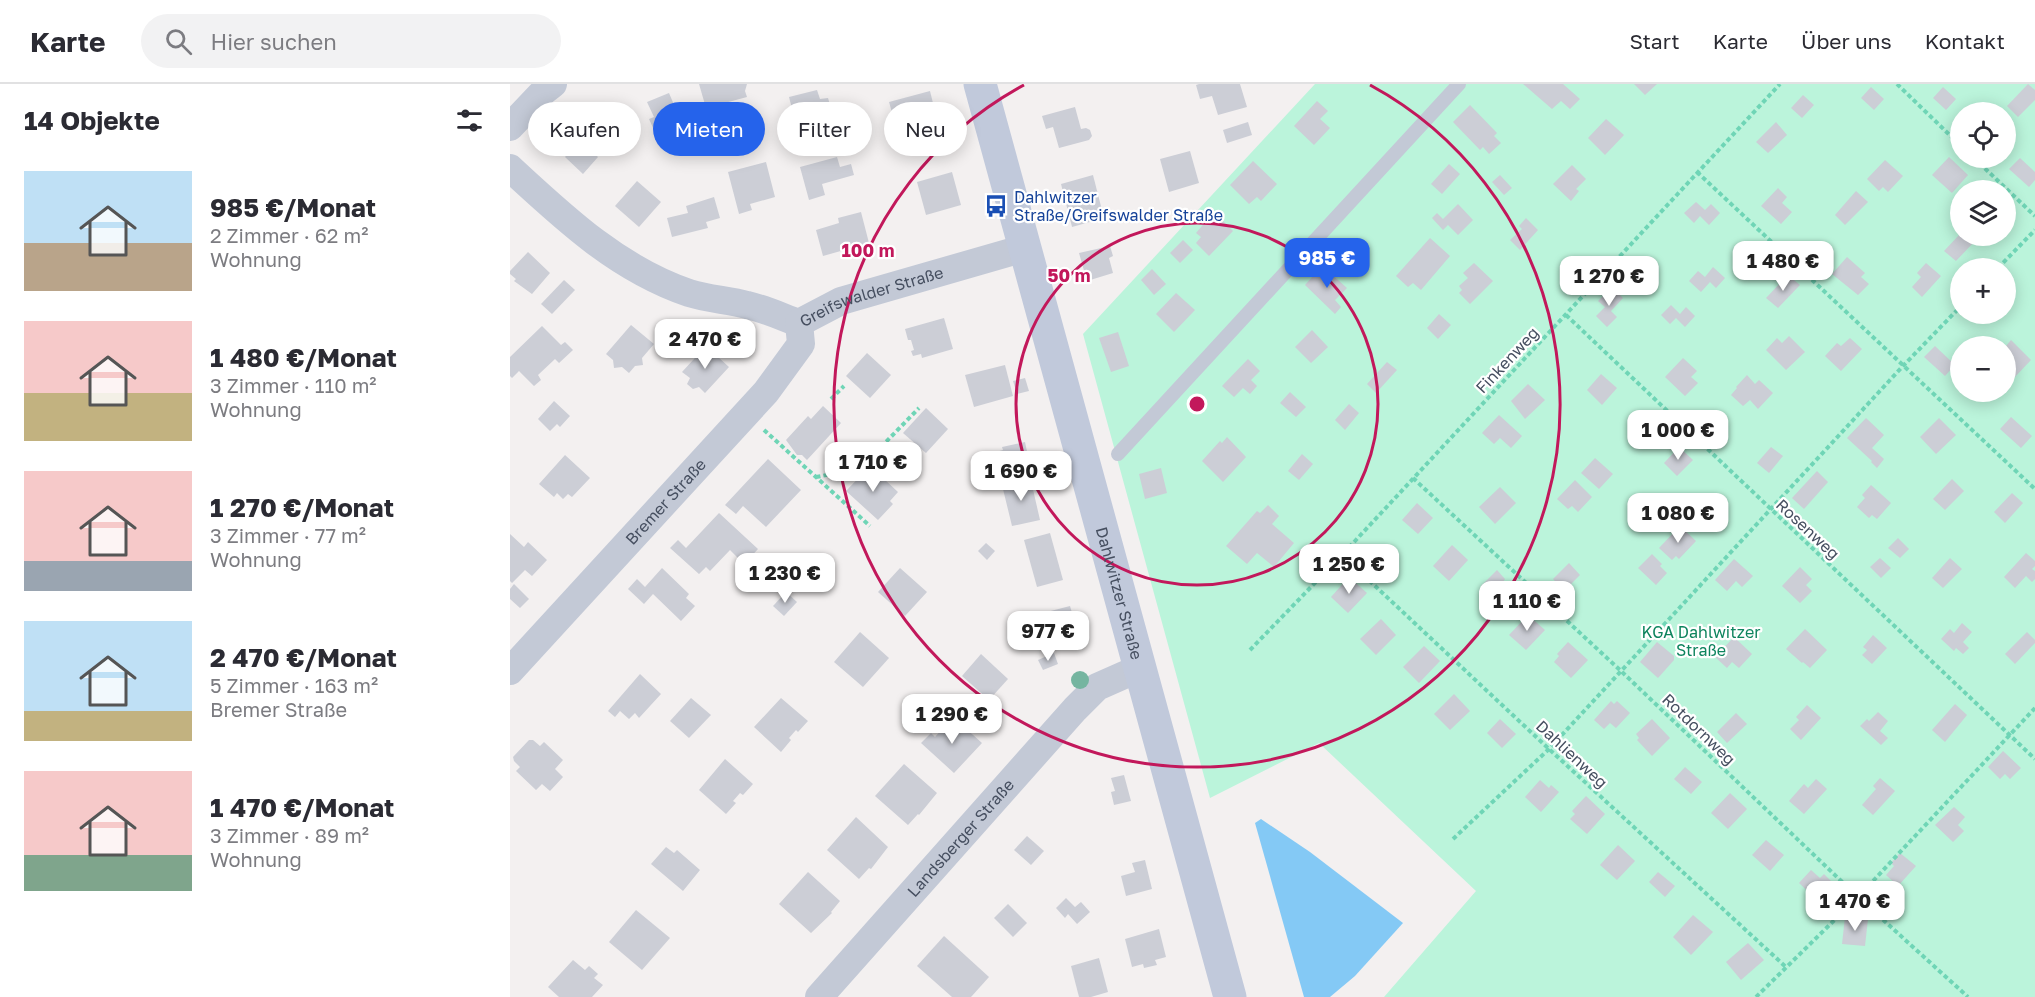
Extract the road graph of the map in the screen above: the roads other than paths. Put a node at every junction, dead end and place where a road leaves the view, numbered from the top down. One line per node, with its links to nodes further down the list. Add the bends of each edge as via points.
1 (553, 84): 4 (street)
2 (980, 84): 6 (main road, Dahlwitzer Straße)
3 (1459, 84): 8 (lane)
4 (510, 127)
5 (510, 168): 7 (street, Greifswalder Straße, via 584,233 644,274 690,294 750,305)
6 (1025, 248): 7 (street, Greifswalder Straße, via 841,301); 9 (main road, Dahlwitzer Straße)
7 (799, 323): 10 (street, Bremer Straße, via 801,344 766,392)
8 (1118, 454)
9 (1140, 668): 11 (street, Landsberger Straße, via 1097,687 1075,709); 12 (main road, Dahlwitzer Straße)
10 (510, 671)
11 (819, 997)
12 (1230, 997)

